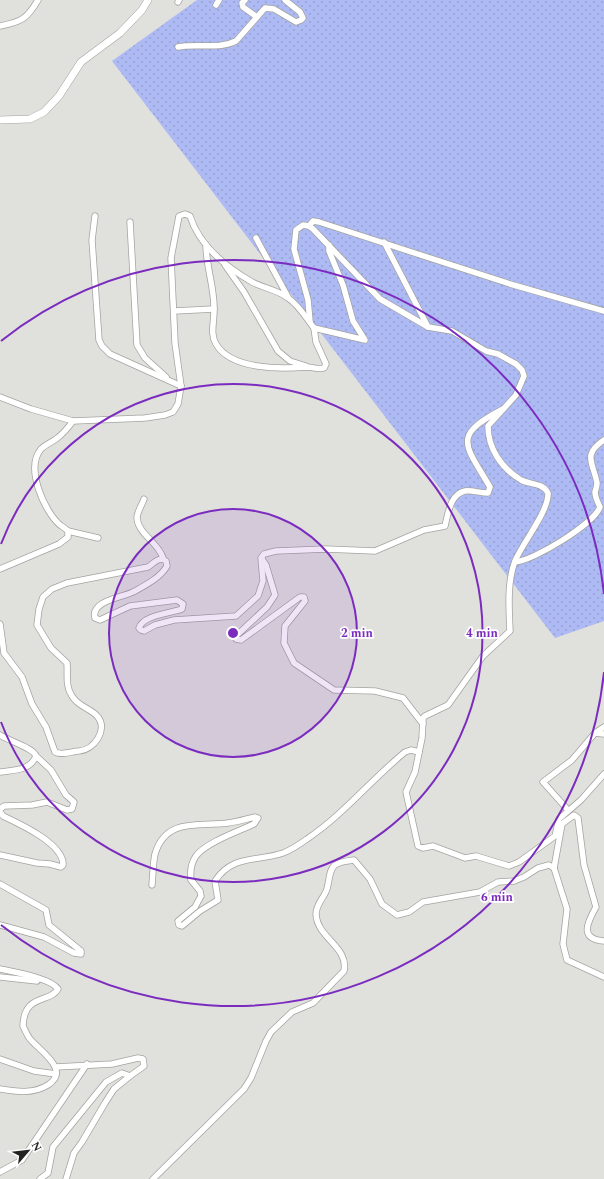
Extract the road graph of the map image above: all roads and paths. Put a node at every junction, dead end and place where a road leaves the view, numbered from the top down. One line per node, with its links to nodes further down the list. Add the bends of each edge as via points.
1 (38, 0): 6 (street, via 24,19)
2 (148, 0): 8 (main road, via 120,33 81,62 59,96 44,112 30,119)
3 (245, 0): 5 (street, via 242,3 243,7)
4 (286, 0): 5 (street, via 300,12 303,18 301,20 296,22 269,7)
5 (257, 17): 7 (street, via 236,41 230,44)
6 (0, 26)
7 (178, 47)
8 (0, 120)
9 (95, 216): 25 (street, via 93,244 99,340 110,354)
10 (130, 222): 25 (street, via 137,345 145,358)
11 (309, 226): 13 (street, via 313,221 319,222); 15 (street); 21 (street, via 303,225 296,230 294,249 308,300)
12 (256, 238): 17 (street)
13 (384, 242): 20 (street, via 510,284); 22 (street)
14 (206, 245): 16 (street); 18 (street); 19 (street, via 190,216 180,216 171,258)
15 (329, 245): 22 (street, via 380,299); 23 (street, via 353,321 365,340)
16 (224, 263): 17 (street, via 252,282); 24 (street, via 278,351 290,361)
17 (288, 297): 21 (street)
18 (214, 309): 19 (street); 24 (street, via 212,336 223,353 229,357 271,369)
19 (174, 311): 26 (street)
20 (604, 311)
21 (310, 322): 23 (street)
22 (428, 327): 28 (street, via 452,332 486,351 498,354 522,370 524,376 516,395)
23 (314, 328): 24 (street, via 316,342 326,364 321,369)
24 (308, 367)
25 (170, 381): 26 (street)
26 (181, 386): 29 (street, via 177,407 165,415)
27 (0, 397): 29 (street, via 31,409)
28 (503, 409): 35 (street, via 471,430 467,444 490,490 488,493 465,491 459,494 453,500 445,526 424,530 374,552 326,549 276,551 264,554); 36 (street, via 488,426 488,439 498,460 521,480 537,484 548,493 546,506)
29 (73, 420): 32 (street, via 68,429 42,448 37,455 34,468 36,484 50,511)
30 (604, 440): 36 (street, via 593,447 591,455 597,487 596,496 600,507 598,512 579,530 529,558)
31 (144, 500): 34 (street, via 138,513 139,522)
32 (68, 531): 33 (street); 37 (street, via 66,541)
33 (98, 538)
34 (163, 558): 35 (street, via 167,566 163,573 135,591 104,602 96,610 95,618 100,620 130,606 177,600 184,604 182,609 143,622 139,628 144,631 174,620 236,616 258,596 263,581); 38 (street, via 148,567 67,583 52,589 42,598 37,625 51,648 67,663 69,691 73,698 98,716 100,721 101,733 95,744 86,750 61,754 55,752 49,733 32,704 22,677 4,653)
35 (261, 558): 39 (street, via 266,565 275,595 236,639 241,640 304,597 305,601 285,626 284,643 294,663 334,690 375,691 403,698)
36 (515, 562): 39 (street, via 509,595 510,631 483,656 448,705 425,716)
37 (0, 569)
38 (0, 624)
39 (423, 724): 44 (street)
40 (604, 727): 41 (street)
41 (595, 733): 42 (street); 48 (street, via 572,760 543,782)
42 (604, 734)
43 (0, 735): 45 (street, via 19,746 29,748)
44 (419, 752): 50 (street, via 415,772 406,792 420,848 433,846 465,858 476,856 509,866); 54 (street, via 405,752 328,825 304,841 283,853 232,865 215,881 218,900 182,926 178,921 195,907 201,896 191,880 190,872 197,855 210,845 254,824 258,818 227,823 193,823 172,830 155,854)
45 (36, 756): 46 (street, via 30,766); 49 (street, via 51,770 74,802 74,806 67,810 46,802 8,806)
46 (0, 772)
47 (604, 774): 48 (street, via 581,800)
48 (568, 810): 50 (street, via 559,819)
49 (0, 811): 51 (street, via 3,816 43,837 61,857 63,865 61,867)
50 (557, 836): 52 (street); 56 (street, via 562,824 574,815 578,818 584,865 596,907 587,923 588,935 593,940)
51 (0, 855)
52 (554, 868): 59 (street, via 567,910 563,944 567,960); 70 (street, via 549,865 538,868 524,877 514,881 498,882 480,892 423,902 409,912 397,915 382,904 370,879 354,860 336,864 329,873 326,890 316,915 326,936 343,957 344,971 317,1000 292,1012 271,1032 244,1089)
53 (0, 884): 55 (street, via 46,910 49,925 81,951 81,954 34,933)
54 (152, 884)
55 (0, 925)
56 (604, 940)
57 (0, 969): 60 (street)
58 (0, 977): 60 (street)
59 (604, 977)
60 (51, 983): 63 (street, via 58,991 34,1002 26,1013 23,1026 30,1039)
61 (0, 1059): 64 (street, via 45,1074)
62 (87, 1064): 63 (street); 65 (street, via 112,1064 142,1059 144,1066); 67 (street, via 22,1160)
63 (56, 1067): 64 (street)
64 (56, 1074): 66 (street, via 52,1082 36,1090 28,1092)
65 (130, 1076): 68 (street, via 122,1073 106,1082 53,1147 48,1173); 69 (street, via 114,1089 105,1103 74,1153)
66 (0, 1089)
67 (0, 1172)
68 (40, 1179)
69 (66, 1179)
70 (153, 1179)

